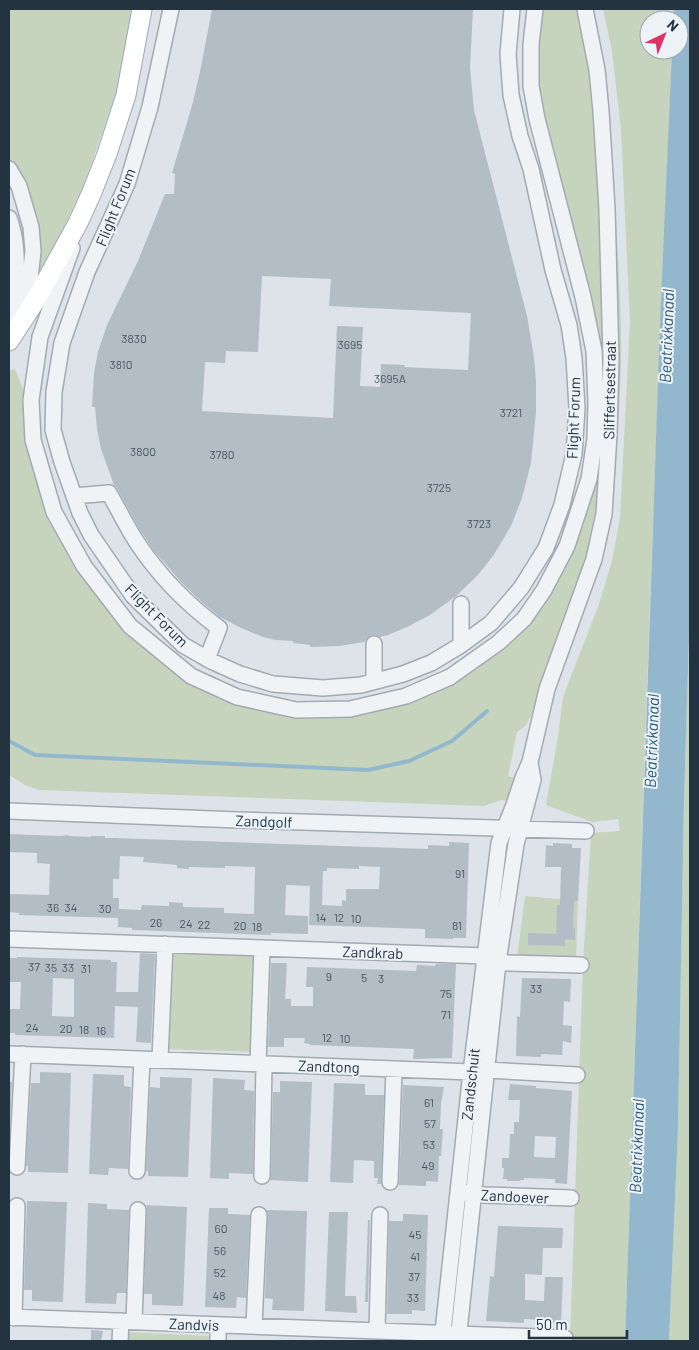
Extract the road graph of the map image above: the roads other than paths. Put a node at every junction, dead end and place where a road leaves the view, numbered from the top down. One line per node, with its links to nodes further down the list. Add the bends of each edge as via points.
1 (142, 9): 7 (main road, Flight Forum, via 126,95)
2 (171, 9): 14 (street, Flight Forum, via 150,107 127,184 88,272 62,342 54,392 53,430)
3 (512, 9): 11 (street, Flight Forum, via 508,54 512,95)
4 (534, 9): 9 (street, Flight Forum, via 531,86)
5 (585, 9): 23 (street, Sliffertsestraat, via 597,70 607,209 611,358 604,514 594,559 548,689)
6 (9, 169): 10 (street, via 19,186 31,227 33,251 30,278)
7 (89, 199): 12 (main road, Flight Forum); 15 (street, Flight Forum, via 40,337 31,400 33,440)
8 (9, 218): 10 (street, via 16,252)
9 (584, 302): 11 (street); 13 (street, Flight Forum)
10 (12, 311)
11 (569, 326): 13 (street); 20 (street, Flight Forum, via 577,408 574,454 562,505 546,548 521,588 491,623)
12 (9, 341)
13 (594, 351): 17 (street, Flight Forum, via 595,439 589,479 567,546 544,590 524,619 498,643 450,677 406,696 350,708 296,710 238,697 191,676 130,626)
14 (74, 496): 16 (street, Flight Forum); 21 (street, via 109,493 138,544 172,587 219,628)
15 (56, 517): 16 (street); 17 (street, Flight Forum)
16 (91, 535): 17 (street); 21 (street, Flight Forum, via 133,596 183,645)
17 (86, 568)
18 (461, 604): 20 (street)
19 (374, 644): 22 (street)
20 (461, 645): 22 (street, Flight Forum, via 431,664)
21 (207, 659): 22 (street, Flight Forum, via 240,674 274,684 323,688)
22 (374, 682)
23 (530, 762): 25 (street, Sliffertsestraat); 26 (street, Sliffertsestraat, via 533,780)
24 (9, 811): 25 (street, Zandgolf)
25 (504, 828): 26 (street, Zandgolf); 31 (street, Zandschuit, via 499,843)
26 (520, 830): 27 (street); 31 (street, Zandschuit)
27 (586, 831)
28 (9, 939): 29 (street, Zandkrab)
29 (165, 944): 30 (street, Zandkrab); 35 (street)
30 (262, 948): 31 (street, Zandkrab); 36 (street)
31 (492, 959): 32 (street); 38 (street, Zandschuit); 39 (street, Zandschuit)
32 (581, 965)
33 (16, 1054): 34 (street, Zandtong); 41 (street, Zandtong)
34 (142, 1059): 35 (street, Zandtong); 42 (street)
35 (160, 1060): 36 (street, Zandtong)
36 (261, 1064): 37 (street, Zandtong); 43 (street)
37 (394, 1069): 39 (street, Zandtong); 44 (street)
38 (487, 1070): 39 (street, Zandtong); 40 (street); 45 (street, Zandschuit)
39 (471, 1072): 45 (street, Zandschuit)
40 (577, 1075)
41 (17, 1168)
42 (137, 1171)
43 (262, 1176)
44 (390, 1182)
45 (466, 1193): 46 (street, Zandoever); 56 (street, Zandschuit); 57 (street, Zandschuit)
46 (571, 1198)
47 (17, 1206): 51 (street, Zandvis)
48 (138, 1210): 52 (street)
49 (259, 1215): 54 (street)
50 (380, 1215): 55 (street)
51 (11, 1317): 52 (street, Zandvis)
52 (127, 1322): 53 (street, Zandvis); 59 (street)
53 (218, 1325): 54 (street, Zandvis); 60 (street)
54 (254, 1326): 55 (street, Zandvis)
55 (377, 1330): 56 (street, Zandvis)
56 (443, 1337): 57 (street, Zandvis)
57 (459, 1337): 58 (street)
58 (565, 1338)
59 (120, 1341)
60 (218, 1341)

